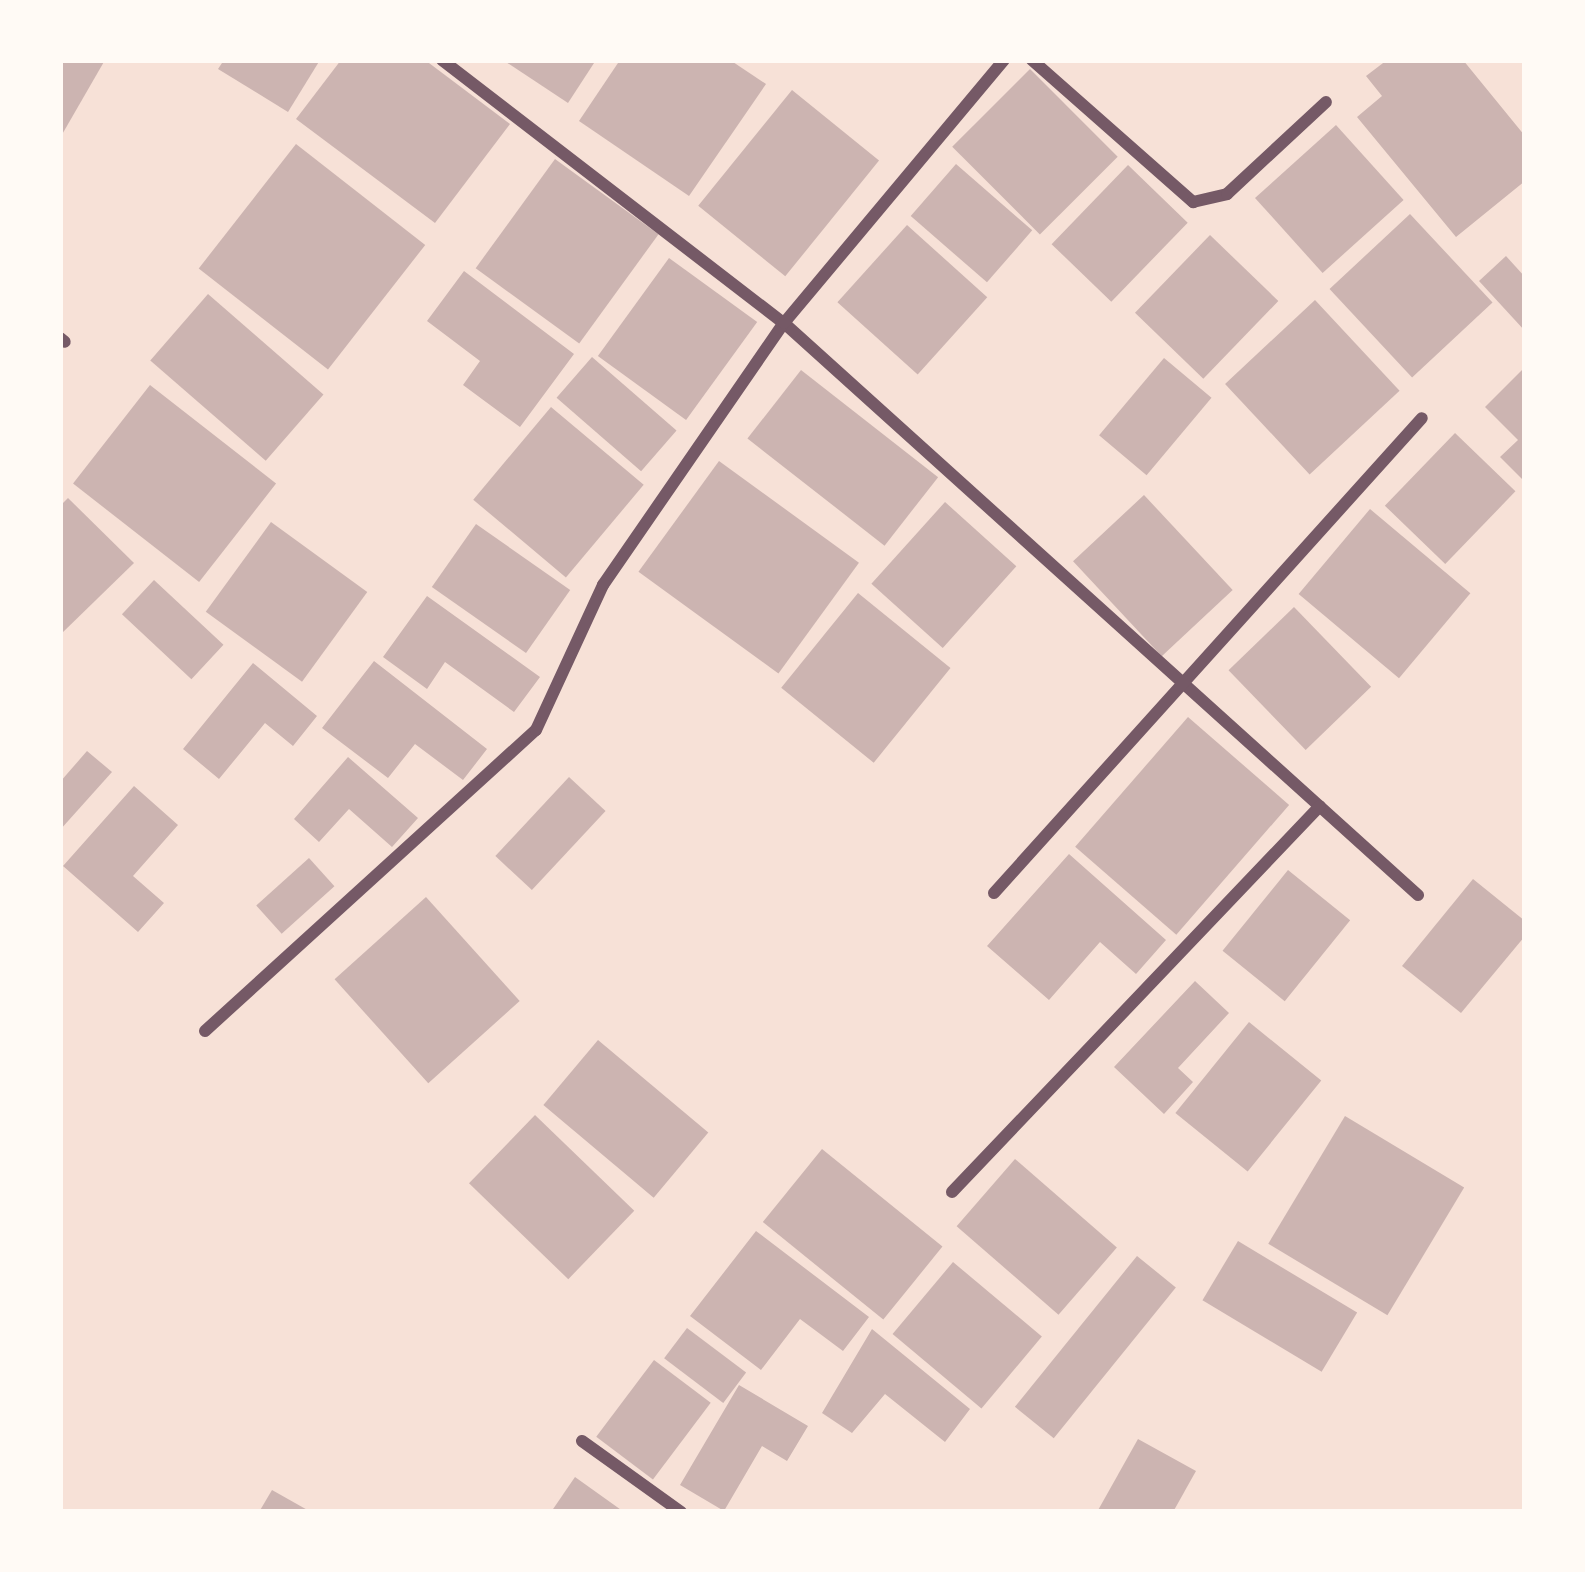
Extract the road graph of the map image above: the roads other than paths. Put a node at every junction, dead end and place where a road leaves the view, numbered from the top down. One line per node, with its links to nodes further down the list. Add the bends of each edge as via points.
1 (442, 60): 5 (street)
2 (1004, 60): 5 (street)
3 (1032, 60): 4 (street, via 1193,202 1227,194)
4 (1326, 102)
5 (784, 322): 7 (street); 11 (street, via 603,585 536,730)
6 (1422, 418): 7 (street)
7 (1182, 682): 8 (street); 9 (street)
8 (1320, 806): 10 (street); 12 (street)
9 (994, 893)
10 (1418, 895)
11 (205, 1031)
12 (952, 1192)
13 (582, 1441): 14 (street)
14 (681, 1512)

